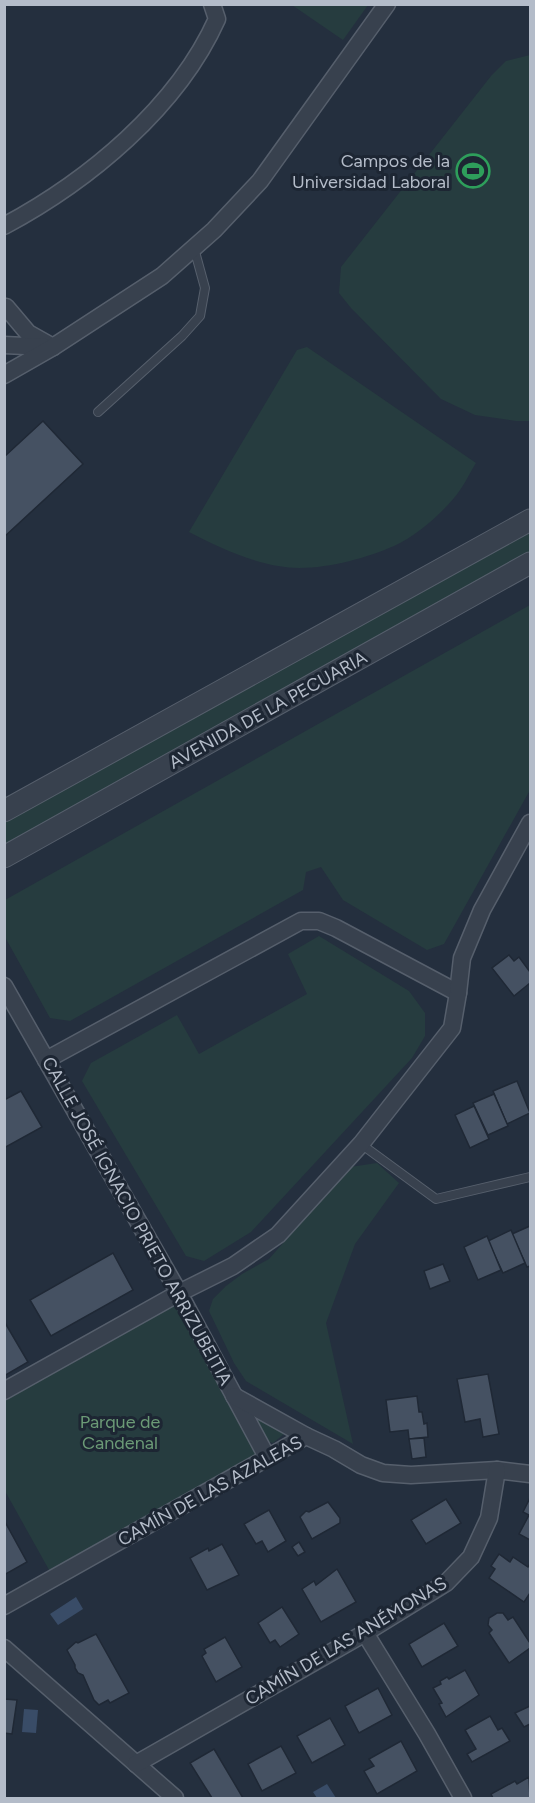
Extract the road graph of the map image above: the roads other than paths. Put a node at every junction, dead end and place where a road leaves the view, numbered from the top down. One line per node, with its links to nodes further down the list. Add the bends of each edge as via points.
1 (212, 4): 3 (street, via 217,20 211,34 145,121 86,175)
2 (387, 4): 4 (street, via 260,182)
3 (4, 226)
4 (194, 248): 7 (street, via 162,276); 9 (lane, via 205,288 200,316)
5 (5, 310): 7 (street, via 28,333)
6 (4, 345): 7 (street)
7 (53, 347): 8 (street)
8 (4, 375)
9 (98, 412)
10 (531, 520): 12 (street)
11 (531, 563): 14 (street, AVENIDA DE LA PECUARIA)
12 (4, 811)
13 (531, 823): 16 (street, via 482,910 464,953)
14 (4, 858)
15 (4, 986): 17 (street, CALLE JOSÉ IGNACIO PRIETO ARRIZUBEITIA)
16 (458, 993): 17 (street, via 336,928 319,921 301,921); 18 (street, via 452,1028)
17 (46, 1060): 20 (street, CALLE JOSÉ IGNACIO PRIETO ARRIZUBEITIA)
18 (362, 1144): 19 (lane, via 436,1199); 20 (street, via 278,1235 233,1266)
19 (531, 1177)
20 (179, 1293): 21 (street); 22 (street, CALLE JOSÉ IGNACIO PRIETO ARRIZUBEITIA)
21 (4, 1391)
22 (234, 1396): 23 (street); 24 (street, CALLE JOSÉ IGNACIO PRIETO ARRIZUBEITIA)
23 (306, 1436): 24 (street, CAMÍN DE LAS AZALEAS); 25 (street, CAMÍN DE LAS AZALEAS, via 383,1473)
24 (267, 1457): 27 (street, CAMÍN DE LAS AZALEAS)
25 (496, 1470): 26 (street, CAMÍN DE LAS AZALEAS); 28 (street, CAMÍN DE LAS ANÉMONAS, via 489,1518 471,1557 446,1583)
26 (531, 1474)
27 (4, 1606)
28 (365, 1633): 30 (street, CAMÍN DE LAS ANÉMONAS); 32 (street)
29 (4, 1648): 30 (street)
30 (136, 1764): 31 (street)
31 (175, 1798)
32 (463, 1798)

